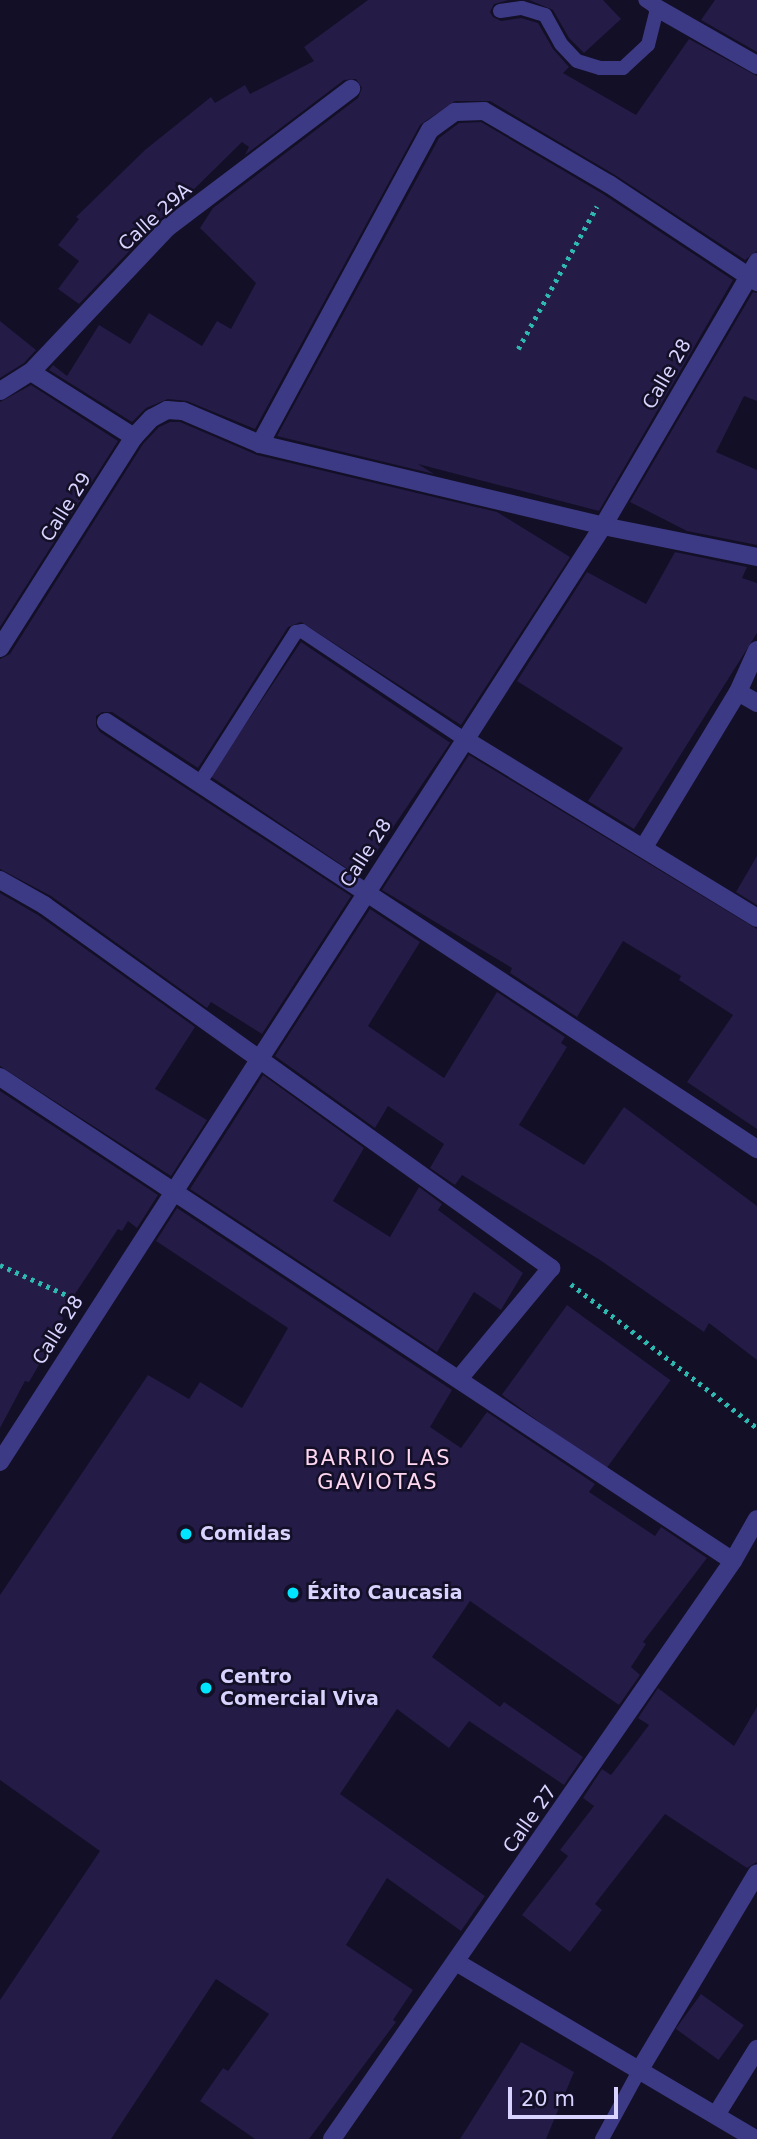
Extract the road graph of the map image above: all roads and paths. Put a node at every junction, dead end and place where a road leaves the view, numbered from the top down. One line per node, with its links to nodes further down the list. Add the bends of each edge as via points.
1 (651, 4): 2 (lane, via 648,45 623,68 577,61 545,15 522,8); 3 (street)
2 (500, 11)
3 (757, 65)
4 (351, 89): 8 (street, Calle 29A, via 167,228)
5 (609, 184): 6 (street); 7 (path); 11 (street, via 484,111 455,112 430,130)
6 (754, 274): 12 (street, Calle 28)
7 (518, 349)
8 (31, 372): 9 (street, Calle 29A); 10 (street)
9 (0, 391)
10 (134, 437): 11 (street, Calle 29, via 167,410 183,411); 14 (street, Calle 29)
11 (260, 444): 12 (street)
12 (603, 526): 13 (street); 19 (street, Calle 28)
13 (757, 557)
14 (0, 648)
15 (757, 650): 16 (street)
16 (738, 692): 17 (street); 21 (street)
17 (757, 703)
18 (106, 722): 20 (street)
19 (464, 739): 20 (lane, via 311,633 296,632); 21 (street); 23 (street, Calle 28)
20 (199, 784): 23 (street)
21 (644, 847): 24 (street)
22 (0, 880): 25 (street, via 44,905)
23 (366, 892): 25 (street, Calle 28); 27 (street)
24 (757, 918)
25 (258, 1060): 28 (street, Calle 28); 30 (street)
26 (0, 1077): 28 (street)
27 (757, 1149)
28 (172, 1193): 31 (street, Calle 28); 32 (street)
29 (0, 1265): 31 (path)
30 (551, 1268): 32 (street); 33 (path)
31 (96, 1309): 34 (street, Calle 28)
32 (459, 1379): 36 (street)
33 (757, 1428)
34 (0, 1462)
35 (757, 1519): 36 (street, Calle 27)
36 (733, 1562): 38 (street, Calle 27)
37 (757, 1873): 40 (street)
38 (456, 1962): 40 (street); 42 (street, Calle 27)
39 (757, 2049): 41 (street)
40 (639, 2071): 41 (street); 43 (lane)
41 (716, 2115): 44 (street)
42 (332, 2139)
43 (602, 2139)
44 (755, 2139)

